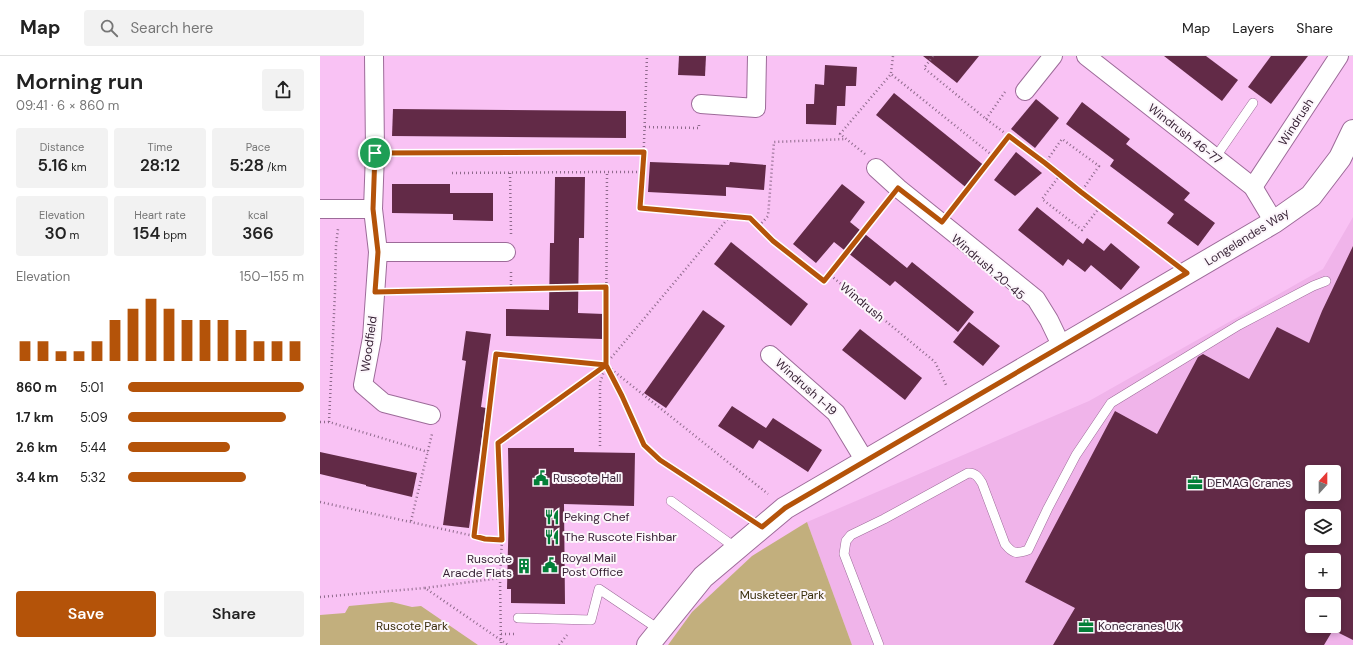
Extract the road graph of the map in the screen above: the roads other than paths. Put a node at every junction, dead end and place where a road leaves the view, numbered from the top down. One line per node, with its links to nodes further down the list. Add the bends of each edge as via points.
1 (374, 56): 15 (street, Woodfield)
2 (757, 56): 8 (street, via 756,108)
3 (1053, 56): 6 (street)
4 (1086, 56): 10 (street, Windrush 46-77)
5 (1340, 56): 13 (street, Windrush)
6 (1025, 91)
7 (1253, 103): 10 (lane)
8 (701, 104)
9 (1353, 131): 16 (street, Longelandes Way, via 1340,158 1311,196)
10 (1215, 158): 13 (street, Windrush 46-77)
11 (874, 163): 12 (street)
12 (891, 187): 20 (street, Windrush 20-45, via 1035,309); 20 (street, via 942,222 1036,299 1049,320)
13 (1253, 187): 16 (street, Windrush 46-77)
14 (320, 209): 15 (street)
15 (373, 209): 17 (street, Woodfield)
16 (1274, 222): 20 (street, Longelandes Way)
17 (378, 252): 18 (street); 22 (street, Woodfield, via 372,338 363,385 384,403)
18 (506, 252)
19 (1326, 281): 28 (lane, via 1239,325 1111,402 1076,455 1028,550 1019,553 1011,551 1005,544 982,483 974,473 851,535 846,541 844,554)
20 (1060, 348): 23 (street, Longelandes Way)
21 (770, 355): 23 (street, Windrush 1-19, via 836,413)
22 (431, 415)
23 (865, 461): 25 (street, Longelandes Way, via 785,508)
24 (671, 501): 25 (lane)
25 (736, 548): 27 (street, Longelandes Way, via 703,577)
26 (518, 618): 27 (lane, via 591,620 599,589)
27 (654, 637)
28 (879, 645)

